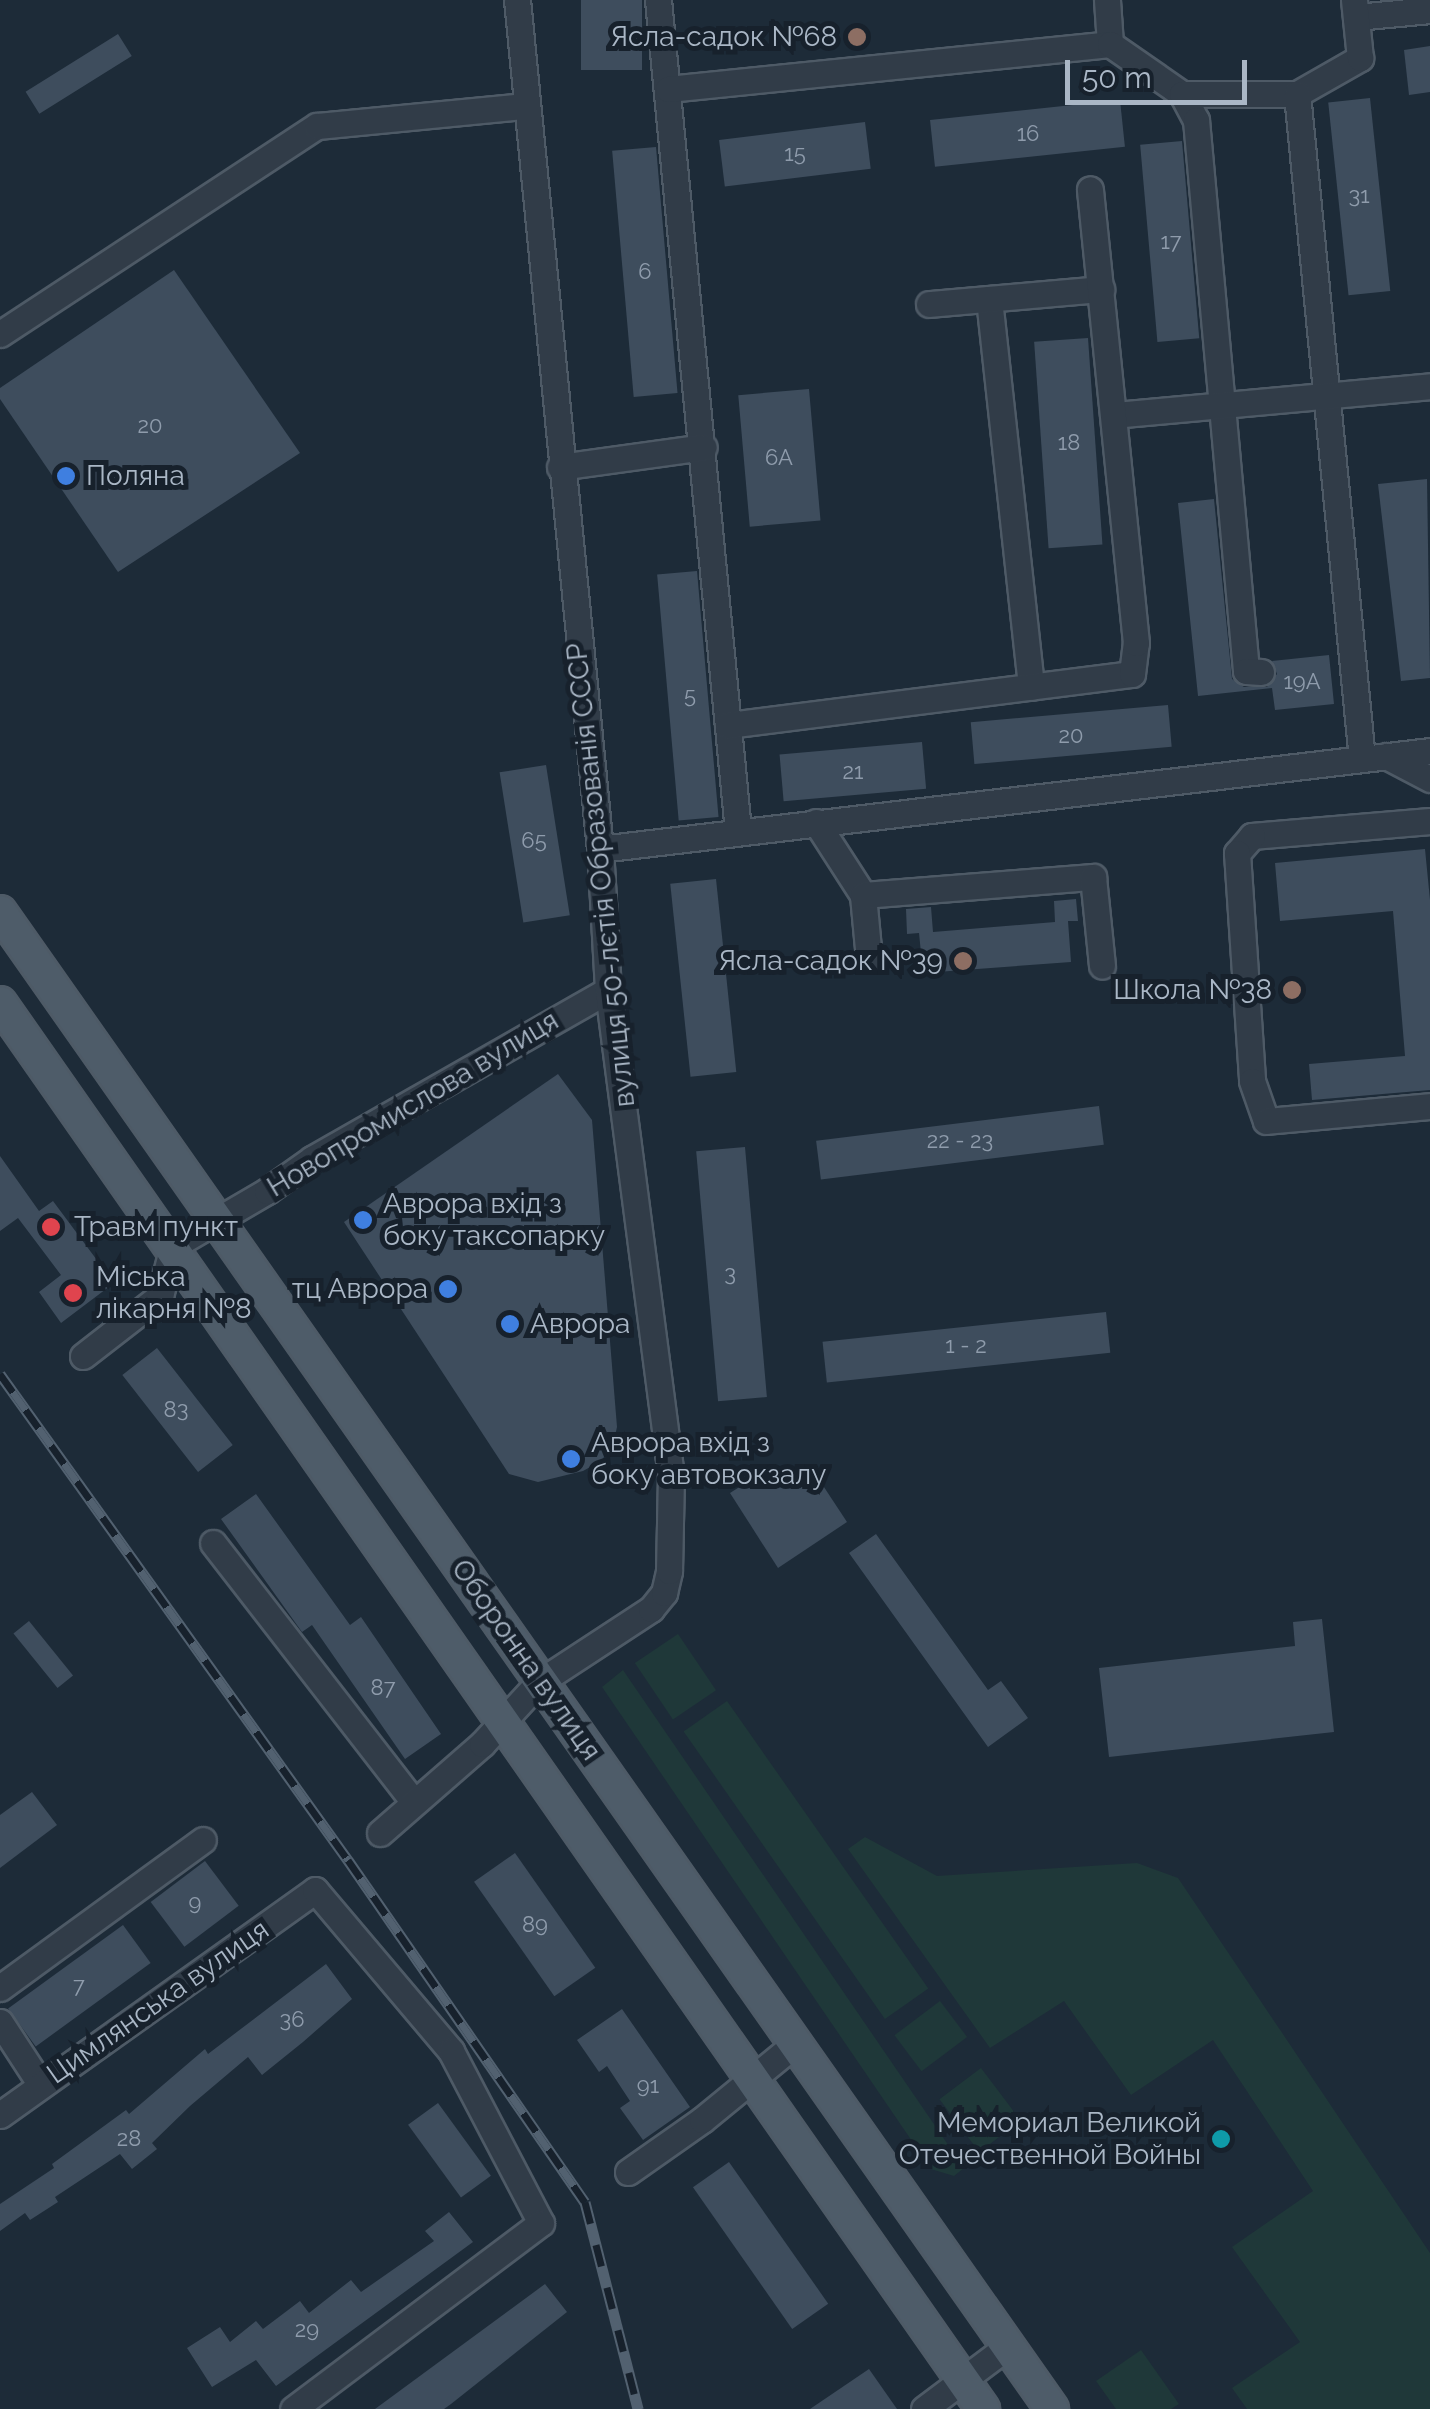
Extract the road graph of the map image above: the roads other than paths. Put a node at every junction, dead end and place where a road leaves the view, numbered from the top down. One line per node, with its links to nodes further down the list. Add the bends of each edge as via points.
1 (516, 0): 10 (street, вулиця 50-лєтія Образованія СССР)
2 (658, 0): 7 (street)
3 (1106, 0): 6 (street)
4 (1355, 9): 5 (street); 9 (street, via 1360,58)
5 (1430, 10)
6 (1110, 44): 7 (street); 8 (street)
7 (668, 88): 20 (street)
8 (1182, 94): 9 (street); 18 (street, via 1196,120)
9 (1297, 94): 17 (street)
10 (526, 106): 15 (street, via 317,126); 21 (street, вулиця 50-лєтія Образованія СССР)
11 (1090, 189): 12 (street)
12 (1101, 290): 13 (street); 19 (street)
13 (989, 299): 14 (street); 23 (street)
14 (929, 304)
15 (0, 334)
16 (1430, 386): 17 (street)
17 (1328, 396): 18 (street); 26 (street)
18 (1220, 406): 19 (street); 22 (street, via 1246,672)
19 (1114, 415): 23 (street, via 1136,642 1132,674)
20 (704, 447): 21 (street); 24 (street)
21 (560, 466): 31 (street, вулиця 50-лєтія Образованія СССР)
22 (1262, 672)
23 (1032, 686): 24 (street)
24 (728, 724): 30 (street)
25 (1430, 751): 26 (street)
26 (1374, 757): 27 (street); 28 (street)
27 (1430, 779)
28 (816, 822): 30 (street); 32 (street)
29 (1430, 822): 38 (street, via 1252,836 1237,852 1252,1081 1266,1121)
30 (738, 831): 31 (street)
31 (600, 849): 36 (street, вулиця 50-лєтія Образованія СССР)
32 (864, 895): 34 (street); 35 (street, via 1093,876)
33 (0, 912): 39 (main road, Оборонна вулиця)
34 (869, 959)
35 (1102, 966)
36 (608, 990): 39 (street, Новопромислова вулиця, via 312,1158); 43 (street, вулиця 50-лєтія Образованія СССР, via 671,1476 669,1571 664,1594 651,1609)
37 (0, 1003): 40 (main road, Оборонна вулиця)
38 (1430, 1106)
39 (218, 1219): 40 (street, Новопромислова вулиця); 43 (main road, Оборонна вулиця)
40 (173, 1246): 41 (street, via 160,1296); 44 (main road, Оборонна вулиця)
41 (82, 1356)
42 (213, 1544): 45 (street)
43 (538, 1683): 44 (street, вулиця 50-лєтія Образованія СССР); 50 (main road, Оборонна вулиця)
44 (499, 1720): 45 (street, вулиця 50-лєтія Образованія СССР, via 482,1744); 51 (main road, Оборонна вулиця)
45 (414, 1802): 46 (street, вулиця 50-лєтія Образованія СССР)
46 (380, 1833)
47 (204, 1840): 48 (street)
48 (0, 1988)
49 (0, 2022): 52 (street)
50 (796, 2043): 51 (street); 55 (main road, Оборонна вулиця)
51 (754, 2080): 54 (street); 56 (main road, Оборонна вулиця)
52 (41, 2086): 53 (street, Цимлянська вулиця); 57 (street, Цимлянська вулиця, via 315,1890 451,2051 541,2222)
53 (0, 2114)
54 (628, 2172)
55 (1008, 2346): 56 (street); 60 (main road, Оборонна вулиця)
56 (962, 2378): 58 (street); 59 (main road, Оборонна вулиця)
57 (293, 2409)
58 (924, 2409)
59 (983, 2409)
60 (1052, 2409)

